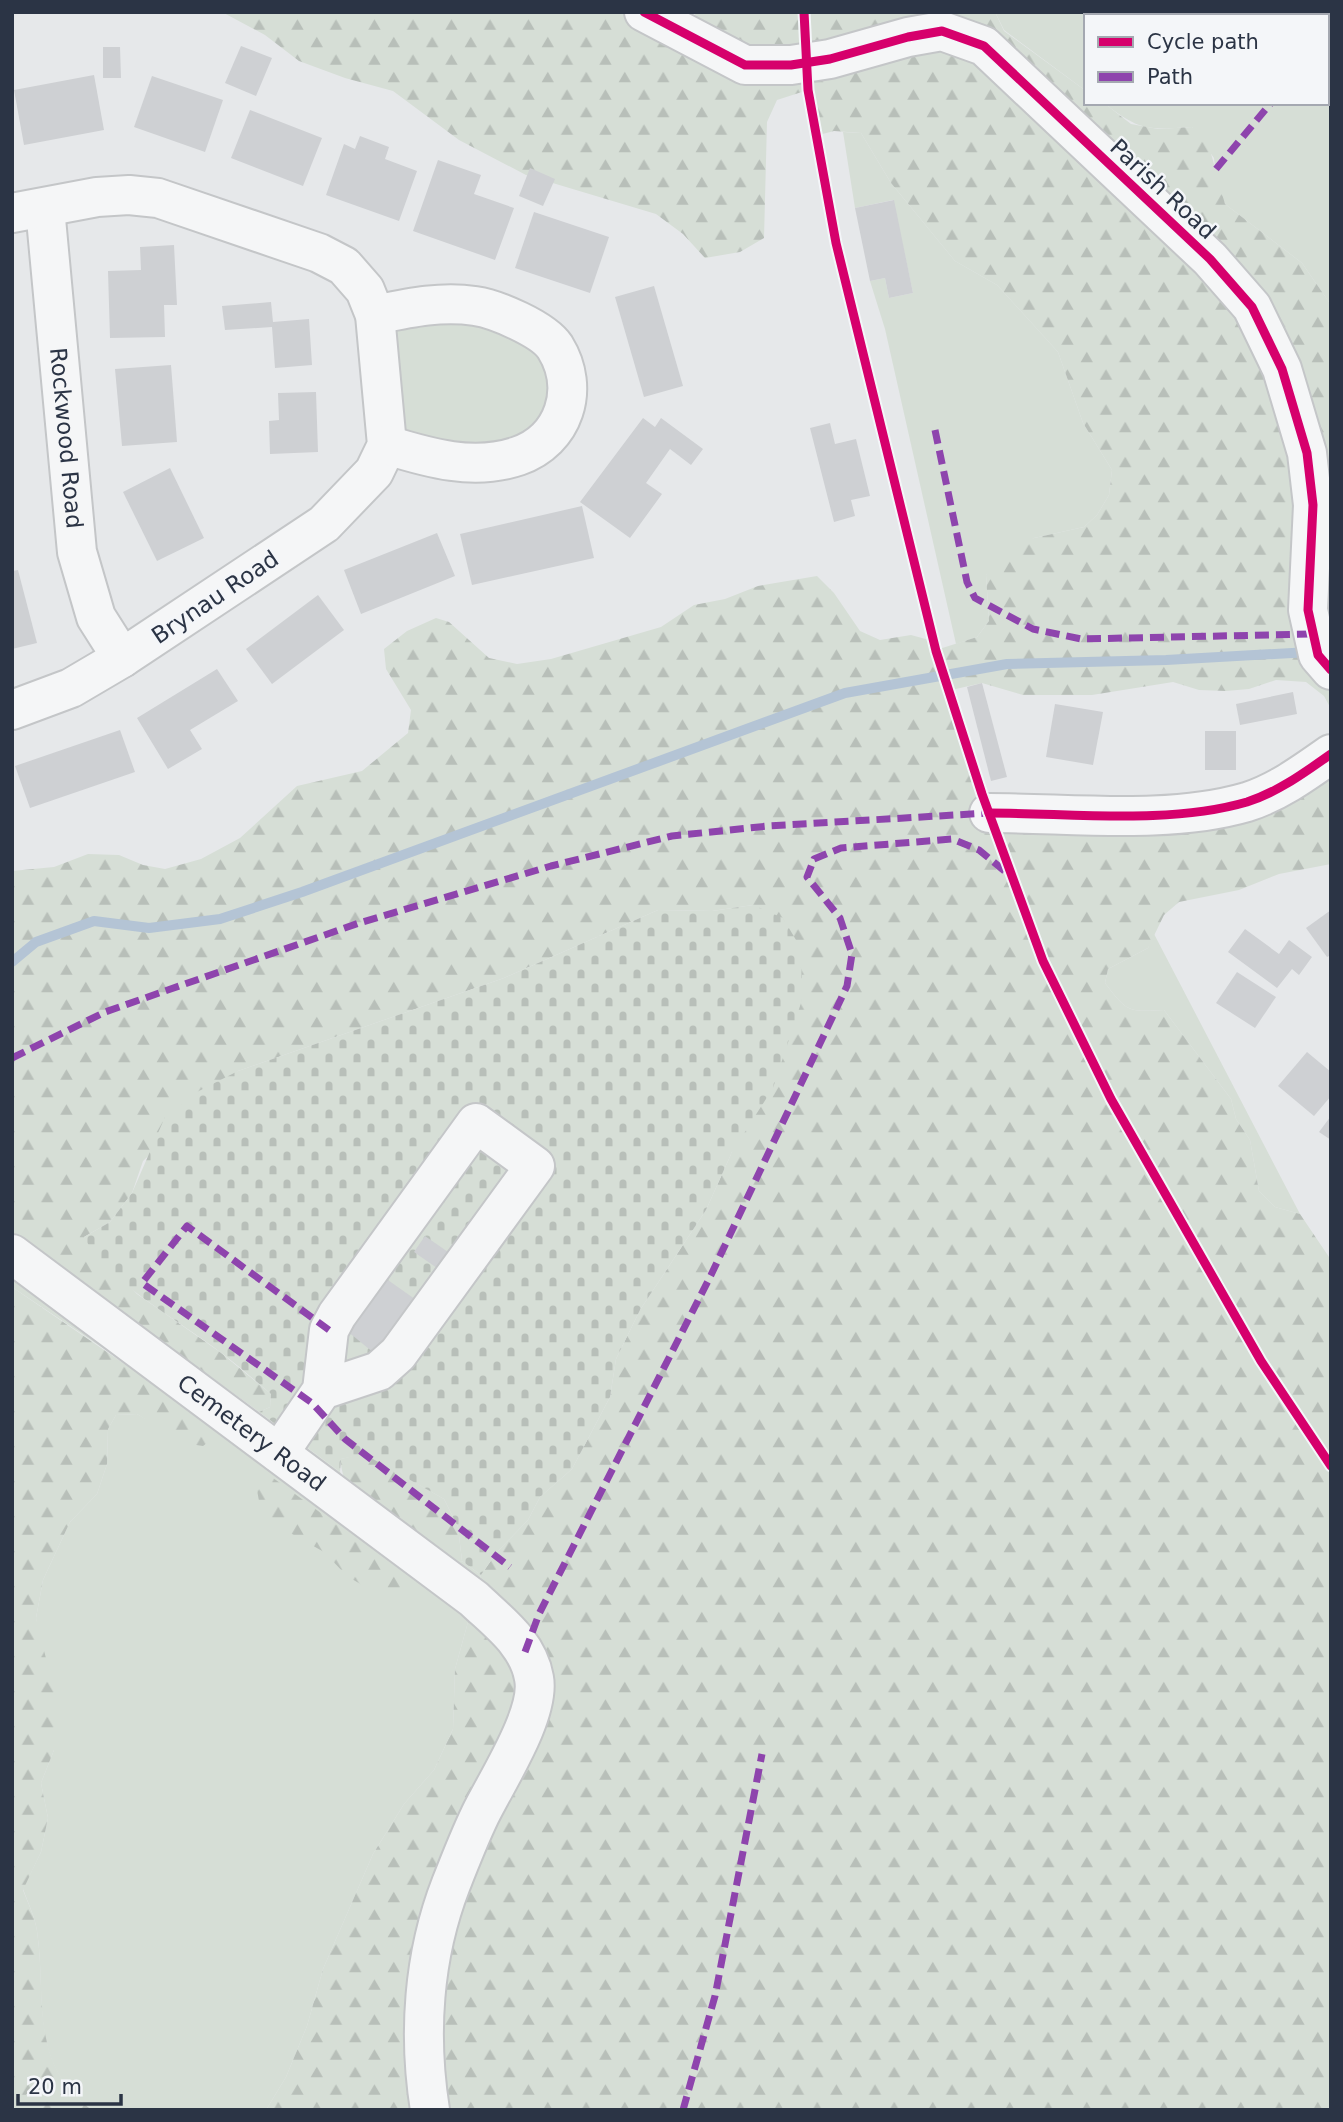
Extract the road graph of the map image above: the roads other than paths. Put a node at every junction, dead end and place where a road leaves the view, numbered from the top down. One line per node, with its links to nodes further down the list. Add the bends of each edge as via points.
1 (645, 12): 5 (street, Parish Road, via 745,65 830,59 942,31 962,36 984,47 1210,259 1252,307 1297,413 1313,505 1308,610)
2 (29, 211): 3 (street, via 97,197 158,198 344,266 365,290); 6 (street, Rockwood Road, via 77,552 96,617)
3 (375, 315): 4 (street); 4 (street, via 434,303 478,306 525,323 554,346 567,380 565,412 549,438 518,456 477,462 439,460)
4 (387, 445): 6 (street, Brynau Road, via 374,472 324,524)
5 (1321, 654)
6 (122, 658): 7 (street, Brynau Road, via 71,688)
7 (12, 710)
8 (1331, 754): 9 (street, via 1290,783 1247,802 1178,815)
9 (989, 813)
10 (12, 1254): 12 (street, Cemetery Road)
11 (322, 1390): 11 (street, via 328,1330 476,1123 535,1167 398,1354 379,1371); 12 (street)
12 (279, 1453): 13 (street, Cemetery Road, via 491,1615 526,1652 535,1680 531,1711 478,1818 431,1950 423,2026)
13 (430, 2110)

